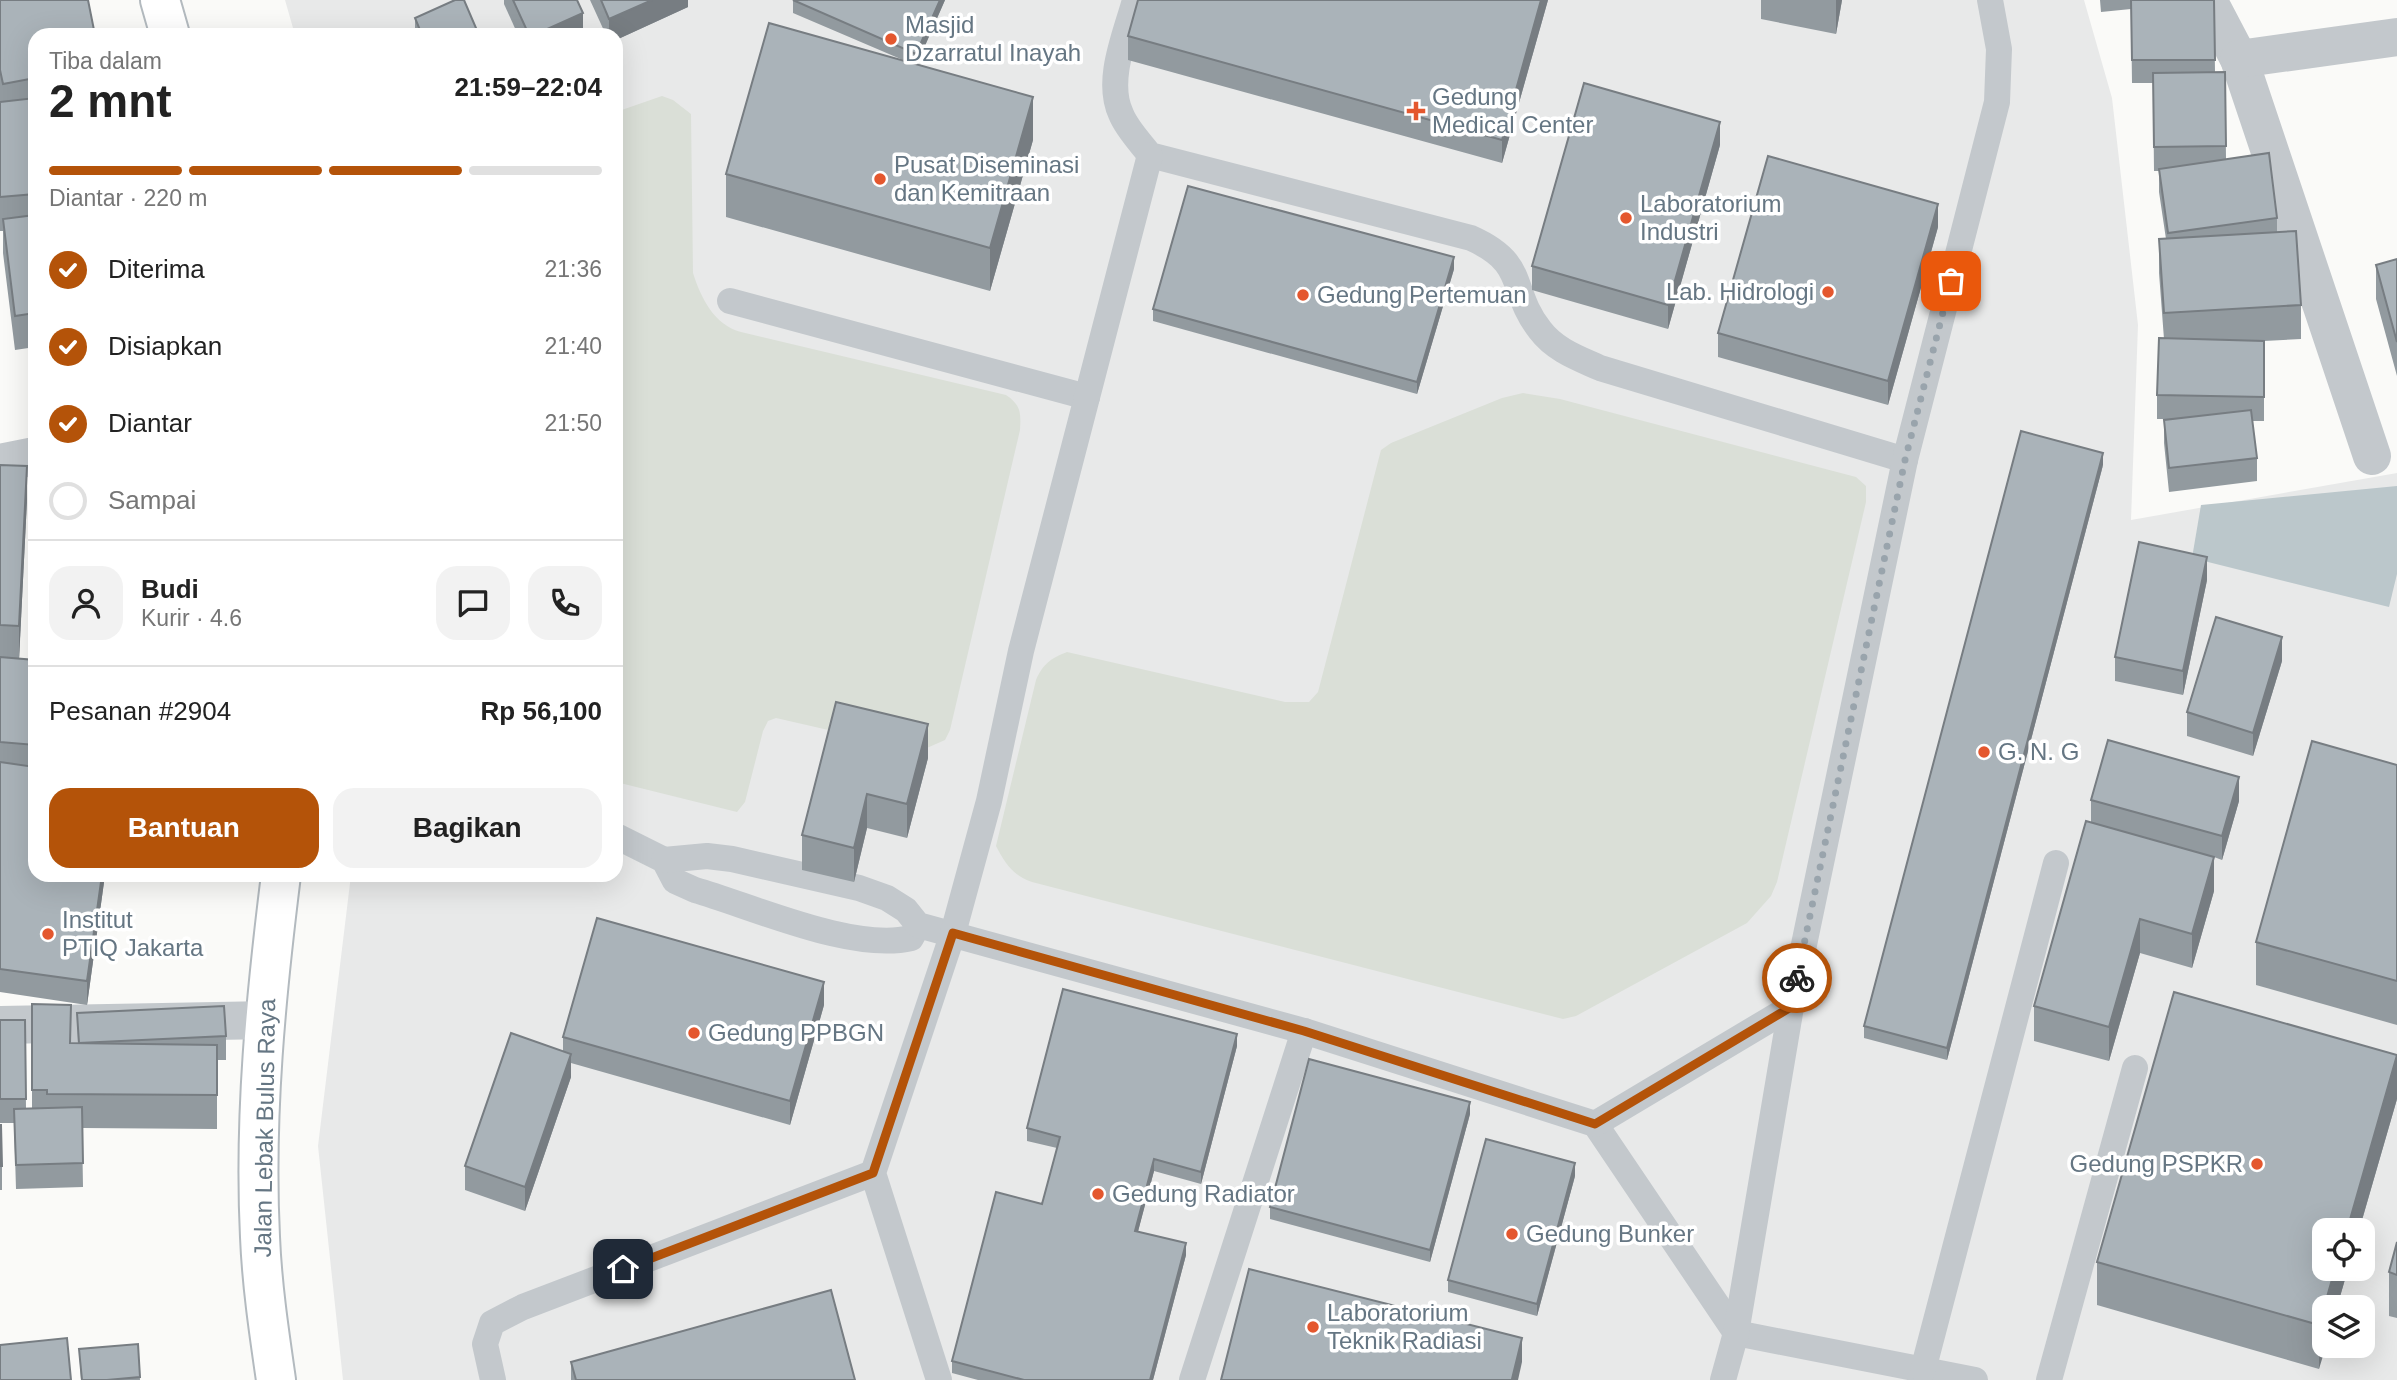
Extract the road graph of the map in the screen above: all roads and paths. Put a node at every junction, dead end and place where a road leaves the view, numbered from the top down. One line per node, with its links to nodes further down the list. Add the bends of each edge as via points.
1 (160, 0): 5 (main road)
2 (1135, 0): 8 (lane, via 1119,57 1116,101)
3 (1990, 0): 13 (lane, via 1999,49 1997,102)
4 (2208, 0): 7 (street)
5 (168, 28)
6 (2397, 37): 7 (street)
7 (2239, 59): 11 (street)
8 (1150, 155): 10 (lane); 13 (lane, via 1471,238 1494,248 1506,260 1540,330 1560,349 1600,368)
9 (730, 301): 10 (lane)
10 (1087, 397): 20 (lane)
11 (2372, 456)
12 (28, 457): 14 (street)
13 (1905, 460): 21 (lane)
14 (0, 463)
15 (623, 840): 16 (lane)
16 (664, 860): 19 (lane, via 732,859 859,888 887,898); 19 (lane, via 676,881 695,890 849,938 894,942 911,938)
17 (2056, 863): 29 (lane)
18 (280, 882): 22 (main road, Jalan Lebak Bulus Raya)
19 (918, 925): 20 (lane)
20 (953, 933): 24 (lane); 27 (lane)
21 (1791, 1007): 26 (lane); 28 (lane)
22 (264, 1020): 23 (street); 30 (main road, Jalan Lebak Bulus Raya, via 260,1237)
23 (0, 1025)
24 (1304, 1031): 26 (lane); 33 (lane)
25 (2135, 1068): 36 (lane)
26 (1595, 1124): 28 (lane)
27 (873, 1173): 31 (lane, via 523,1307 492,1323 485,1344); 32 (lane)
28 (1736, 1334): 29 (lane); 34 (lane)
29 (1923, 1370): 35 (lane)
30 (276, 1380)
31 (493, 1380)
32 (939, 1380)
33 (1192, 1380)
34 (1723, 1380)
35 (1975, 1380)
36 (2049, 1380)

